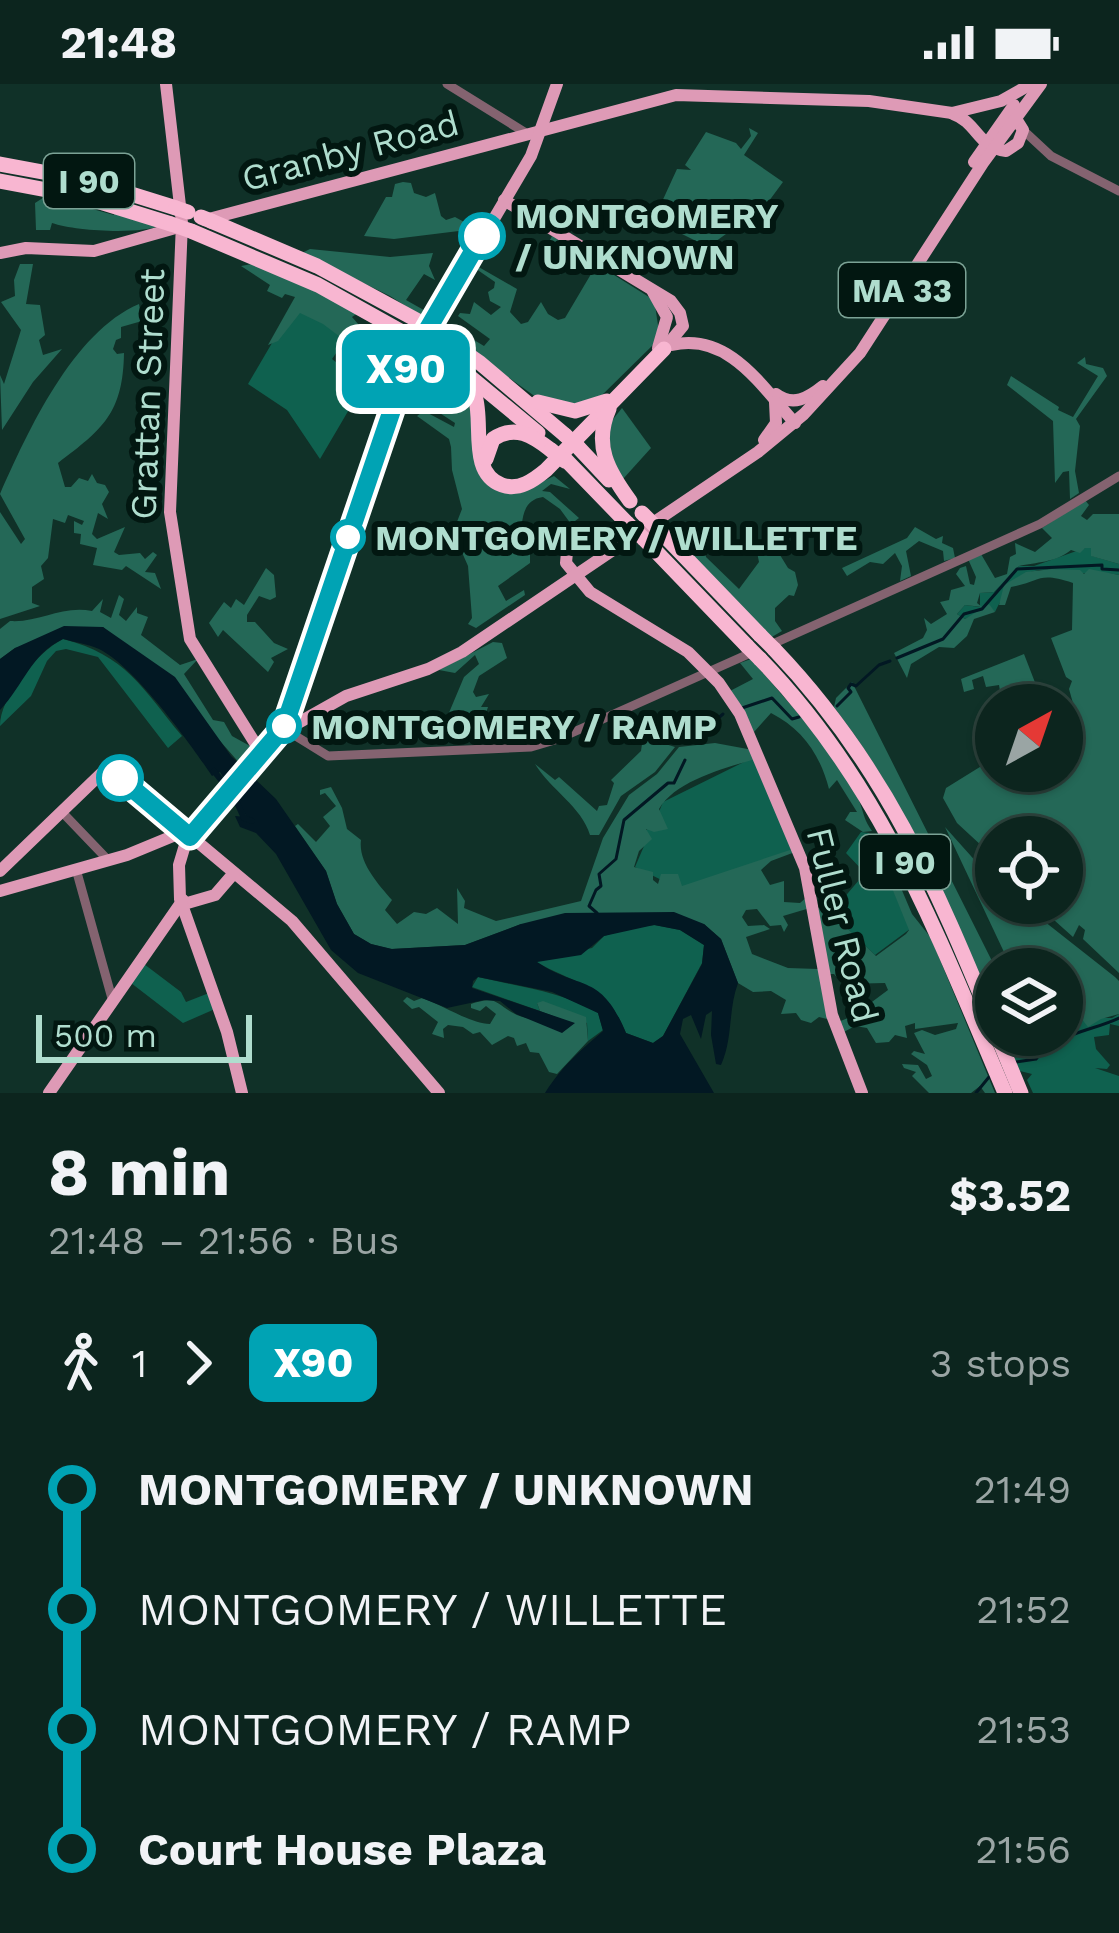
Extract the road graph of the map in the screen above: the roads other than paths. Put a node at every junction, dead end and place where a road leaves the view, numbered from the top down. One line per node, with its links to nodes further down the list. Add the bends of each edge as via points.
1 (166, 84): 16 (main road, Grattan Street)
2 (446, 84): 8 (street)
3 (557, 84): 8 (main road)
4 (1034, 87): 5 (main road); 7 (main road); 7 (main road)
5 (987, 106): 6 (main road); 7 (main road); 9 (main road)
6 (952, 113): 8 (main road, Granby Road, via 688,93); 9 (main road)
7 (1018, 121): 9 (main road); 9 (main road, via 1018,143); 10 (street)
8 (543, 129): 15 (main road); 16 (main road, Granby Road)
9 (990, 143): 10 (street); 12 (main road); 12 (main road)
10 (1051, 156): 14 (street)
11 (0, 164): 16 (highway, I 90, via 102,184)
12 (976, 166): 18 (main road, MA 33)
13 (0, 181): 16 (highway, I 90)
14 (1119, 190)
15 (510, 198): 19 (main road, via 665,296); 21 (main road, via 655,295 667,316); 36 (main road, via 408,363)
16 (188, 220): 17 (main road, Granby Road, via 94,251); 20 (highway, I 90, via 317,266); 37 (main road, Grattan Street, via 170,512 184,620 191,642)
17 (0, 253)
18 (879, 320): 24 (main road, MA 33); 27 (main road, MA 33)
19 (682, 326): 21 (main road); 25 (main road, via 740,359)
20 (424, 334): 22 (highway, I 90); 23 (highway, I 90)
21 (661, 349): 25 (main road, via 714,347); 26 (highway)
22 (445, 358): 26 (highway, via 476,400 484,468 508,487 536,478); 29 (highway, I 90)
23 (481, 363): 26 (highway, via 552,409 586,410); 29 (highway, I 90)
24 (823, 386): 25 (main road, via 799,400); 27 (main road, MA 33)
25 (775, 397): 27 (main road); 28 (main road, via 776,421)
26 (611, 400): 29 (highway, via 529,478 502,481 486,462 493,439 507,431 524,433); 32 (highway, via 603,452)
27 (798, 424): 28 (main road, MA 33); 31 (main road, MA 33)
28 (764, 440): 31 (main road, MA 33)
29 (565, 453): 32 (highway, I 90); 32 (highway, I 90)
30 (1119, 476): 35 (street, via 1040,524)
31 (712, 478): 32 (main road, MA 33); 33 (main road, MA 33)
32 (631, 518): 33 (main road, via 606,542 574,544 566,557); 34 (highway, I 90, bridge)
33 (572, 573): 35 (main road, Fuller Road, via 600,601 676,643); 36 (main road, MA 33, via 444,655)
34 (767, 654): 50 (highway, I 90, via 833,717 889,798); 57 (highway, I 90, via 886,827)
35 (709, 672): 36 (street, via 539,746 322,755 299,741); 56 (main road, Fuller Road, via 744,722 803,862 832,1015)
36 (288, 720): 37 (main road, MA 33)
37 (268, 749): 39 (main road)
38 (62, 812): 39 (main road, via 109,767); 41 (street); 43 (main road)
39 (190, 836): 40 (main road); 44 (main road); 45 (main road); 47 (main road)
40 (127, 855): 41 (main road); 44 (main road, via 171,852)
41 (108, 861): 42 (main road)
42 (76, 869): 46 (main road); 51 (street)
43 (1, 870): 46 (main road)
44 (178, 870): 47 (main road); 48 (main road)
45 (234, 873): 47 (main road, via 215,895); 55 (main road, via 292,921)
46 (5, 890)
47 (184, 904): 48 (main road); 49 (main road)
48 (172, 916): 49 (main road); 51 (main road)
49 (188, 922): 54 (main road)
50 (975, 982)
51 (115, 994): 53 (main road)
52 (1006, 1056): 58 (highway, I 90)
53 (49, 1093)
54 (242, 1093)
55 (439, 1093)
56 (862, 1093)
57 (1005, 1093)
58 (1022, 1093)

